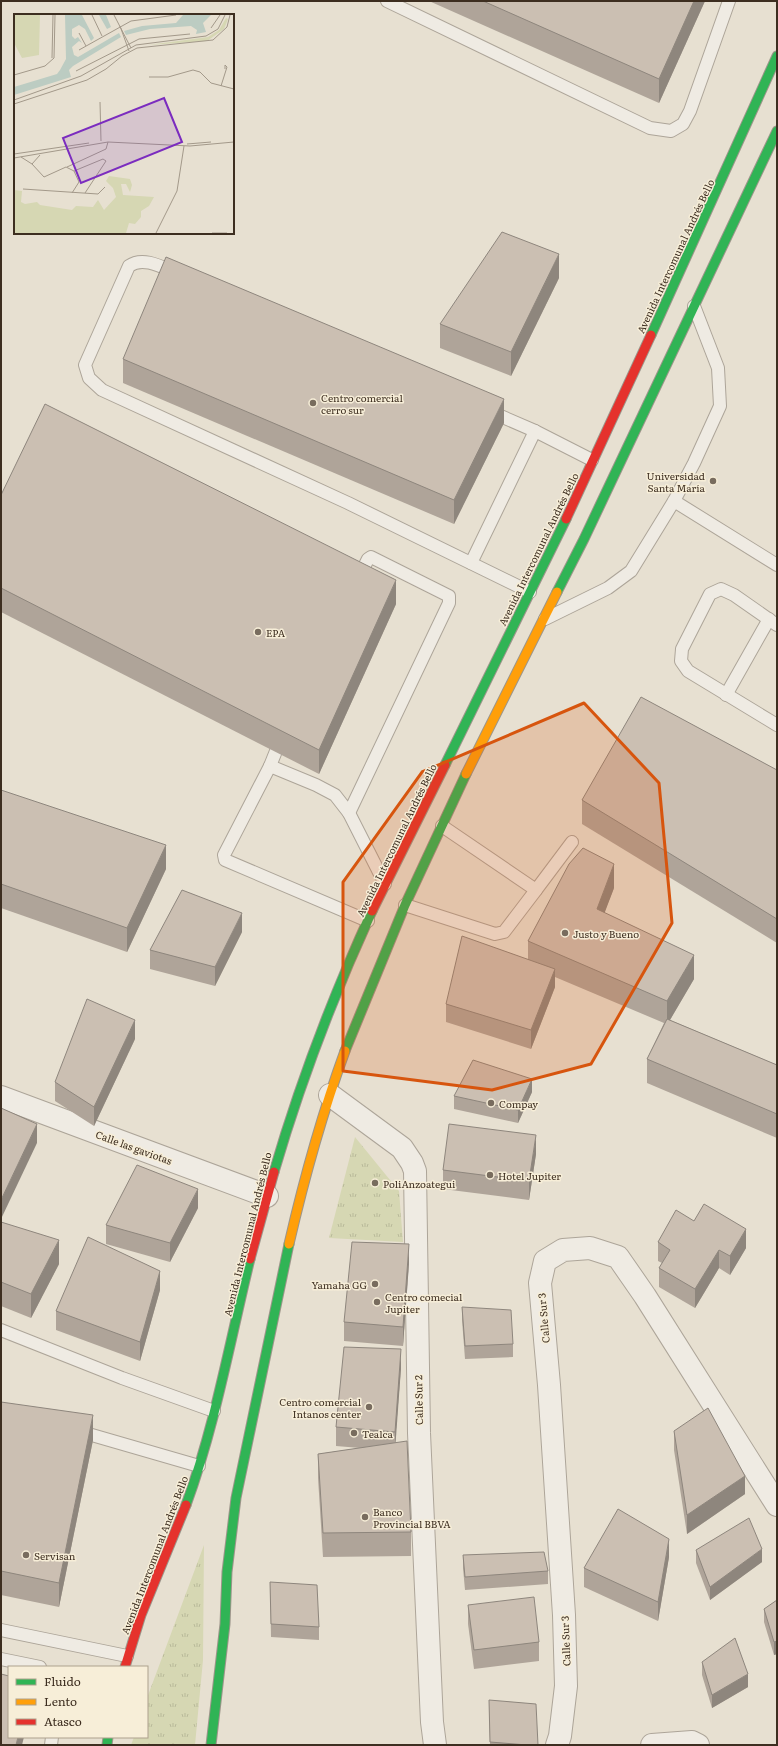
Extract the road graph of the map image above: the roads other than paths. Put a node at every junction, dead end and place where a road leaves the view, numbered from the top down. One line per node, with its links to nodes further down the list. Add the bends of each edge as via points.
1 (387, 1): 2 (lane, via 650,128 671,132 683,124 690,111)
2 (729, 1)
3 (777, 56): 9 (main road, Avenida Intercomunal Andrés Bello)
4 (777, 131): 6 (main road)
5 (184, 277): 11 (lane, via 144,261 134,262 129,266 85,365 89,378 102,390 348,503)
6 (694, 306): 10 (lane, via 718,368 720,406); 15 (main road)
7 (476, 405): 8 (lane)
8 (535, 431): 9 (lane); 11 (lane)
9 (592, 460): 14 (main road, Avenida Intercomunal Andrés Bello)
10 (674, 501): 12 (lane); 15 (lane, via 631,571 608,588)
11 (471, 563): 14 (lane)
12 (777, 565)
13 (356, 584): 21 (lane, via 371,557 449,596 450,603)
14 (530, 592): 24 (main road, Avenida Intercomunal Andrés Bello)
15 (544, 620): 22 (main road, via 463,779)
16 (773, 622): 17 (lane); 17 (lane, via 734,594 721,589 710,594 682,649 682,661 688,671)
17 (726, 695): 18 (lane)
18 (777, 725)
19 (276, 752): 20 (lane)
20 (270, 766): 21 (lane, via 335,795); 27 (lane, via 224,855 225,860)
21 (349, 813): 24 (lane)
22 (442, 826): 25 (lane); 26 (main road)
23 (572, 842): 25 (lane)
24 (385, 884): 27 (main road, Avenida Intercomunal Andrés Bello)
25 (536, 890): 26 (lane, via 504,932 495,934)
26 (405, 905): 28 (main road, via 351,1034)
27 (368, 921): 30 (main road, Avenida Intercomunal Andrés Bello, via 315,1049 292,1112)
28 (330, 1095): 40 (main road, via 299,1200 236,1498); 41 (street, Calle Sur 2, via 402,1148 415,1171 419,1433)
29 (1, 1097): 30 (street, Calle las gaviotas)
30 (267, 1196): 32 (main road, Avenida Intercomunal Andrés Bello)
31 (1, 1330): 32 (lane)
32 (214, 1411): 34 (main road, Avenida Intercomunal Andrés Bello)
33 (70, 1428): 34 (lane)
34 (199, 1466): 38 (main road, Avenida Intercomunal Andrés Bello, via 183,1515 144,1604)
35 (777, 1505): 42 (street, Calle Sur 3, via 618,1257 590,1248 564,1250 546,1262 540,1283 564,1615 566,1686)
36 (1, 1630): 38 (lane)
37 (1, 1659): 39 (lane)
38 (126, 1661)
39 (35, 1666)
40 (211, 1745)
41 (435, 1745)
42 (557, 1745)
43 (652, 1745): 44 (street, via 692,1742)
44 (698, 1745)

